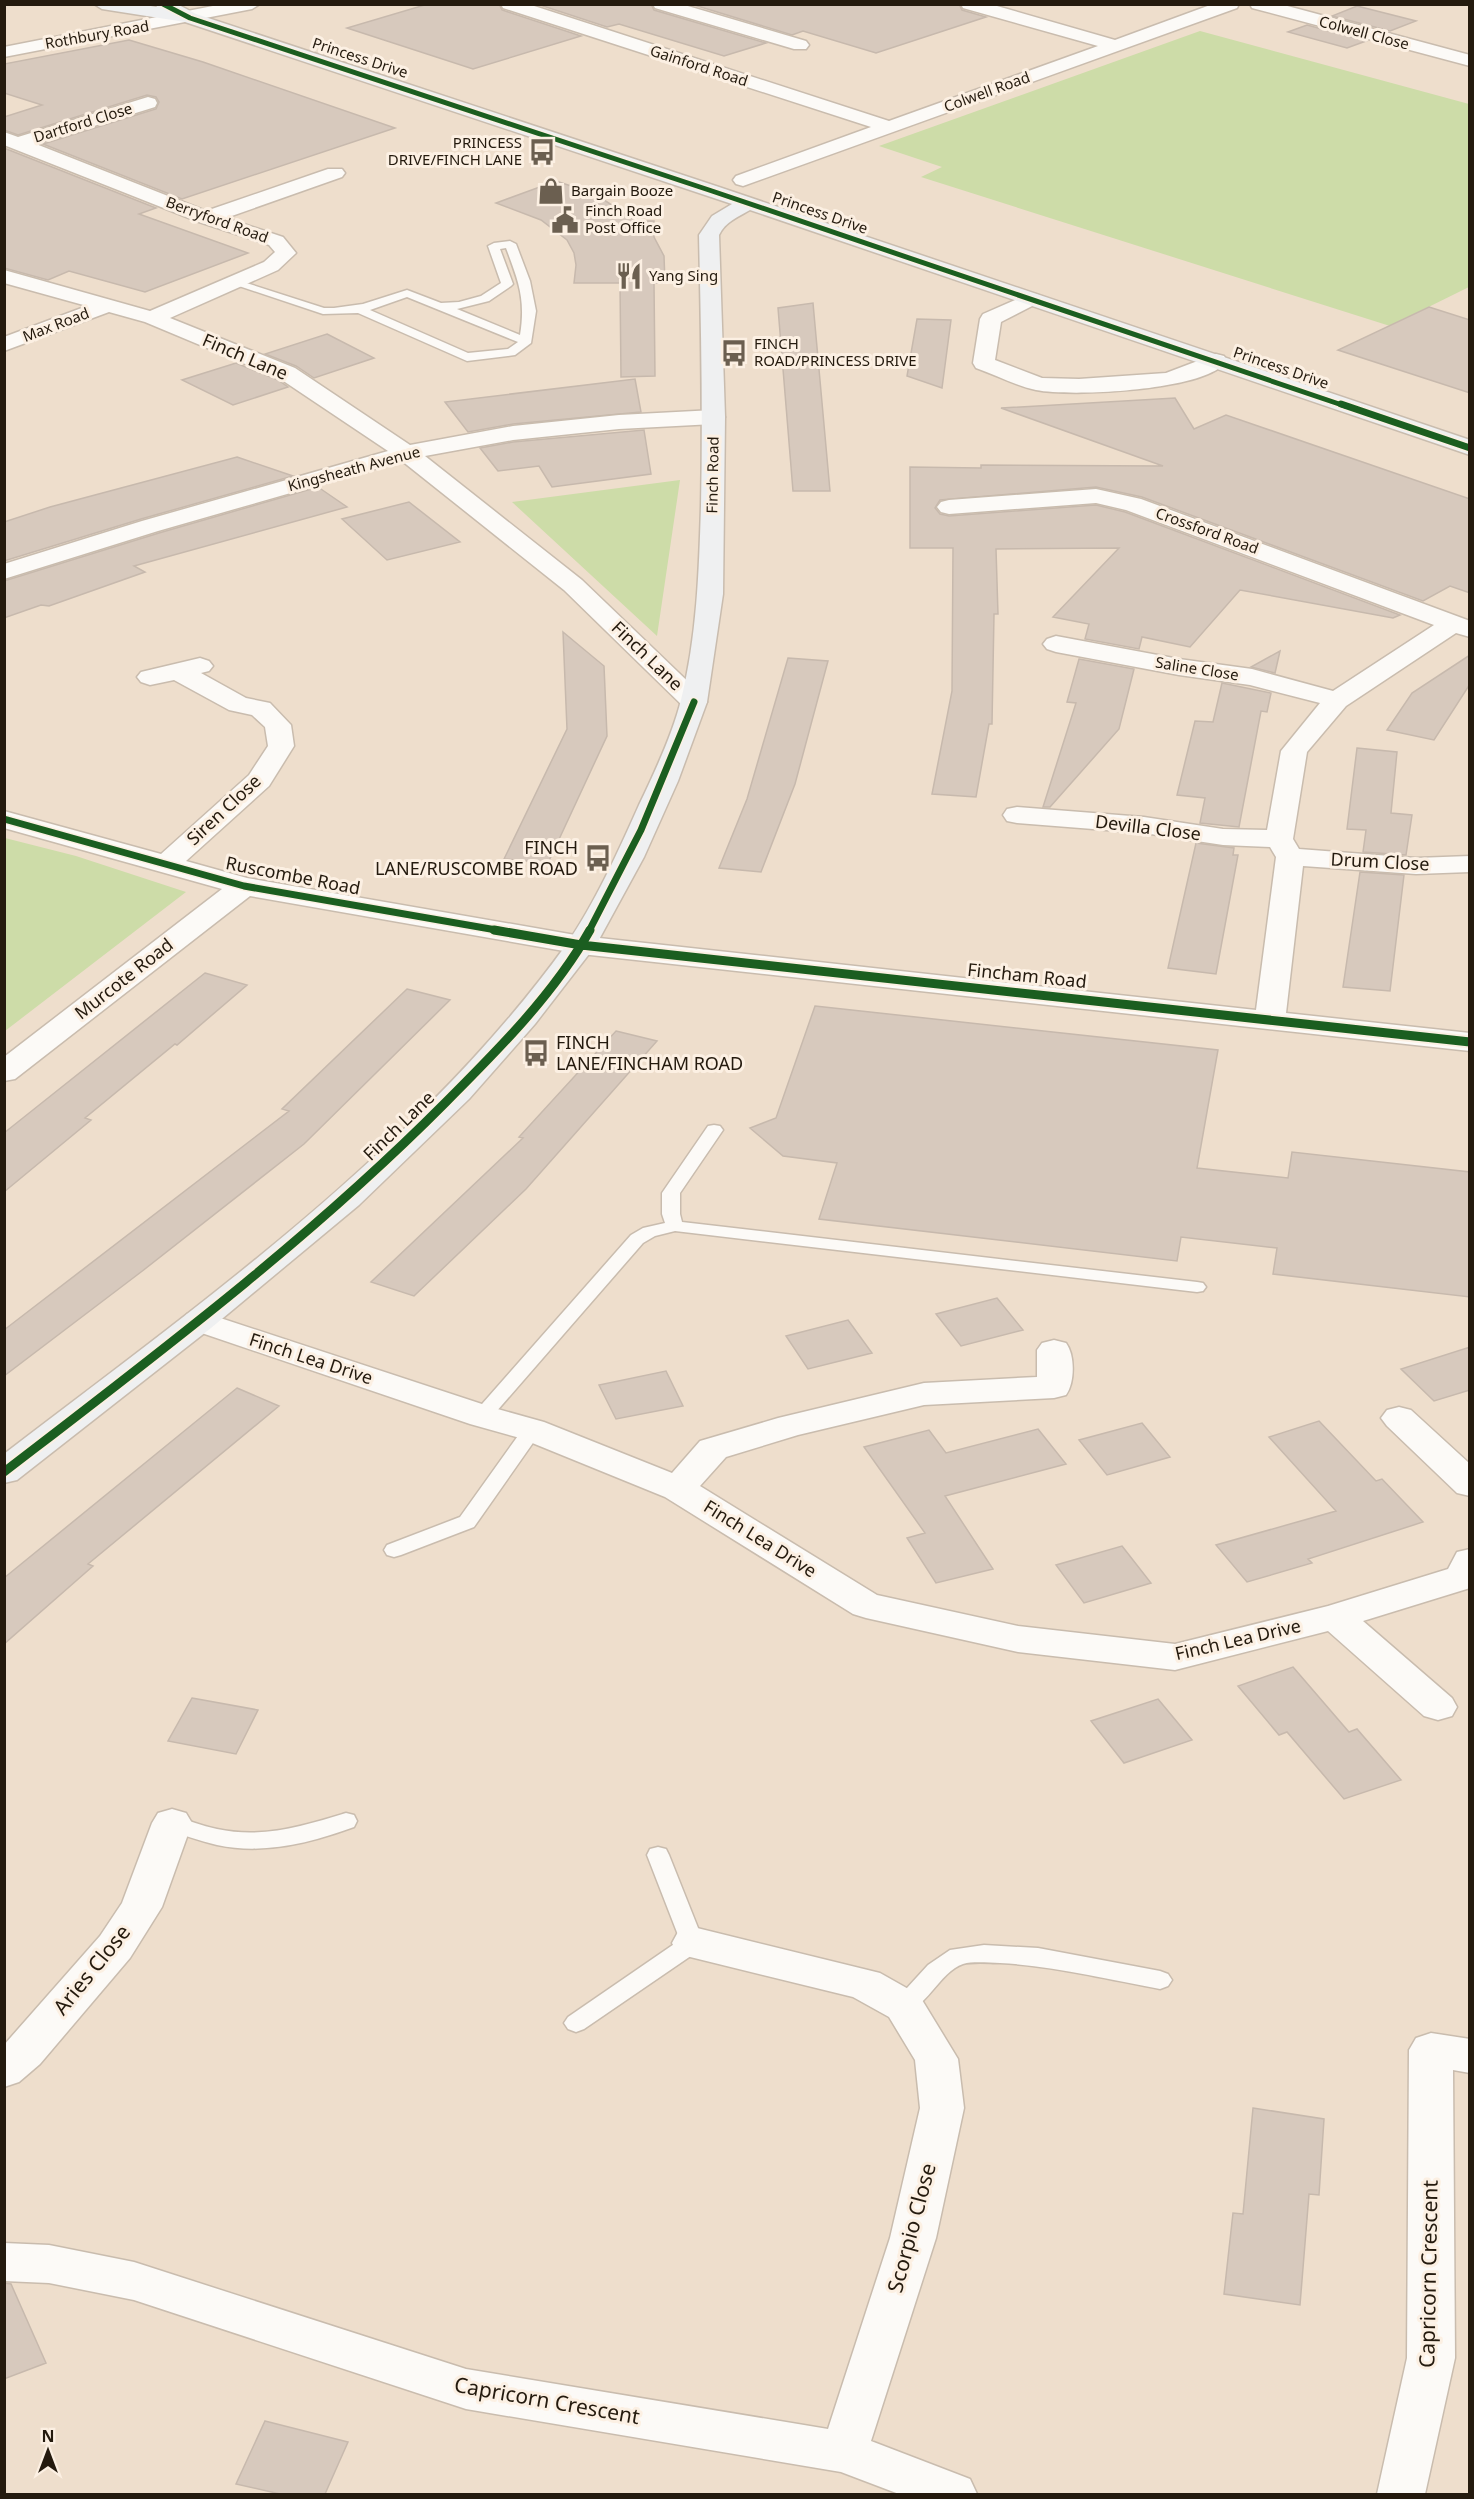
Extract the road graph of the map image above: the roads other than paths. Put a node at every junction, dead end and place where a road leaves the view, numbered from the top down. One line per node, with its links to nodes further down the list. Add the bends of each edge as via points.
1 (102, 4): 9 (street, Princess Drive)
2 (163, 4): 9 (street, Princess Drive)
3 (252, 4): 9 (street, Rothbury Road)
4 (509, 4): 15 (street, Gainford Road)
5 (661, 4): 10 (street)
6 (969, 4): 11 (street)
7 (1231, 4): 11 (street, Colwell Road)
8 (1258, 4): 13 (street, Colwell Close)
9 (190, 18): 12 (street, Rothbury Road); 19 (street, Princess Drive)
10 (801, 45)
11 (1117, 46): 15 (street, Colwell Road)
12 (4, 52)
13 (1470, 61)
14 (148, 103): 16 (street, Dartford Close)
15 (889, 127): 18 (street, Colwell Road)
16 (12, 140): 21 (street, Berryford Road)
17 (335, 173): 21 (street)
18 (743, 180)
19 (747, 204): 20 (street, Princess Drive); 22 (street, Finch Road, via 711,227)
20 (782, 216): 22 (street, via 728,235); 25 (street, Princess Drive)
21 (206, 218): 24 (street, Berryford Road, via 276,241 286,254 271,266)
22 (711, 246): 33 (street, Finch Road)
23 (4, 276): 26 (street, Finch Lane)
24 (233, 282): 28 (lane, via 323,311); 29 (street, Berryford Road)
25 (1031, 299): 32 (street, Princess Drive); 32 (street, Princess Drive, via 991,319 984,363 1040,384 1079,386 1166,380)
26 (107, 306): 29 (street, Finch Lane); 31 (street, Max Road)
27 (442, 306): 28 (lane, via 407,293); 30 (lane); 30 (lane, via 467,304 507,284 494,246 510,244 530,311)
28 (359, 309): 30 (lane, via 467,357 511,352)
29 (152, 318): 35 (street, Finch Lane, via 286,373)
30 (526, 340)
31 (4, 345)
32 (1216, 361): 34 (street, Princess Drive)
33 (714, 417): 35 (street, Kingsheath Avenue, via 513,433); 44 (street, Finch Road, via 711,594)
34 (1470, 448)
35 (406, 453): 37 (street, Kingsheath Avenue); 44 (street, Finch Lane, via 573,585)
36 (949, 507): 38 (street, Crossford Road, via 1096,496 1133,504)
37 (4, 572)
38 (1461, 627): 43 (street, Crossford Road)
39 (1056, 644): 43 (street, Saline Close, via 1179,668 1252,677)
40 (204, 665): 41 (street)
41 (177, 671): 42 (street); 48 (street, Siren Close, via 238,704 261,709 278,725 281,746 259,780)
42 (150, 677)
43 (1337, 700): 47 (street, Crossford Road, via 1294,751)
44 (694, 702): 51 (street, Finch Lane, via 630,856)
45 (1017, 814): 47 (street, Devilla Close, via 1144,825)
46 (4, 819): 48 (street, Ruscombe Road)
47 (1285, 848): 49 (street, Drum Close, via 1416,866); 52 (street, Crossford Road)
48 (166, 864): 50 (street, Ruscombe Road)
49 (1470, 864)
50 (244, 886): 51 (street, Ruscombe Road); 54 (street, Murcote Road)
51 (581, 945): 52 (street, Fincham Road); 58 (street, Finch Lane, via 524,1018 458,1092 348,1198)
52 (1270, 1019): 53 (street, Fincham Road)
53 (1470, 1041)
54 (4, 1072)
55 (714, 1130): 56 (lane, via 671,1193 670,1214)
56 (675, 1226): 57 (lane); 60 (lane, via 637,1239)
57 (1197, 1287)
58 (199, 1321): 60 (street, Finch Lea Drive); 63 (street, Finch Lane)
59 (1054, 1350): 65 (street, via 1054,1387 924,1394 790,1426 713,1449)
60 (482, 1416): 62 (street, Finch Lea Drive)
61 (1399, 1418): 64 (street)
62 (532, 1430): 65 (street, Finch Lea Drive); 66 (lane, via 467,1522)
63 (4, 1472)
64 (1470, 1485)
65 (678, 1489): 68 (street, Finch Lea Drive, via 866,1605 1018,1639 1175,1657)
66 (394, 1550)
67 (1470, 1561): 68 (street, Finch Lea Drive, via 1463,1577)
68 (1335, 1617): 69 (street)
69 (1438, 1707)
70 (346, 1821): 71 (lane, via 316,1832 265,1841 222,1839)
71 (172, 1822): 78 (street, Aries Close, via 141,1907 115,1947 25,2052)
72 (658, 1856): 73 (lane)
73 (693, 1944): 75 (street, via 865,1984); 76 (lane)
74 (1160, 1980): 75 (lane, via 1038,1957 958,1956 936,1971)
75 (904, 2006): 80 (street, Scorpio Close, via 936,2059 942,2108 913,2238)
76 (576, 2023)
77 (1450, 2053): 82 (street, Capricorn Crescent, via 1431,2358)
78 (4, 2070)
79 (4, 2262): 80 (street, Capricorn Crescent, via 49,2264 134,2281 466,2389)
80 (844, 2452): 81 (street, Capricorn Crescent)
81 (953, 2494)
82 (1401, 2494)

